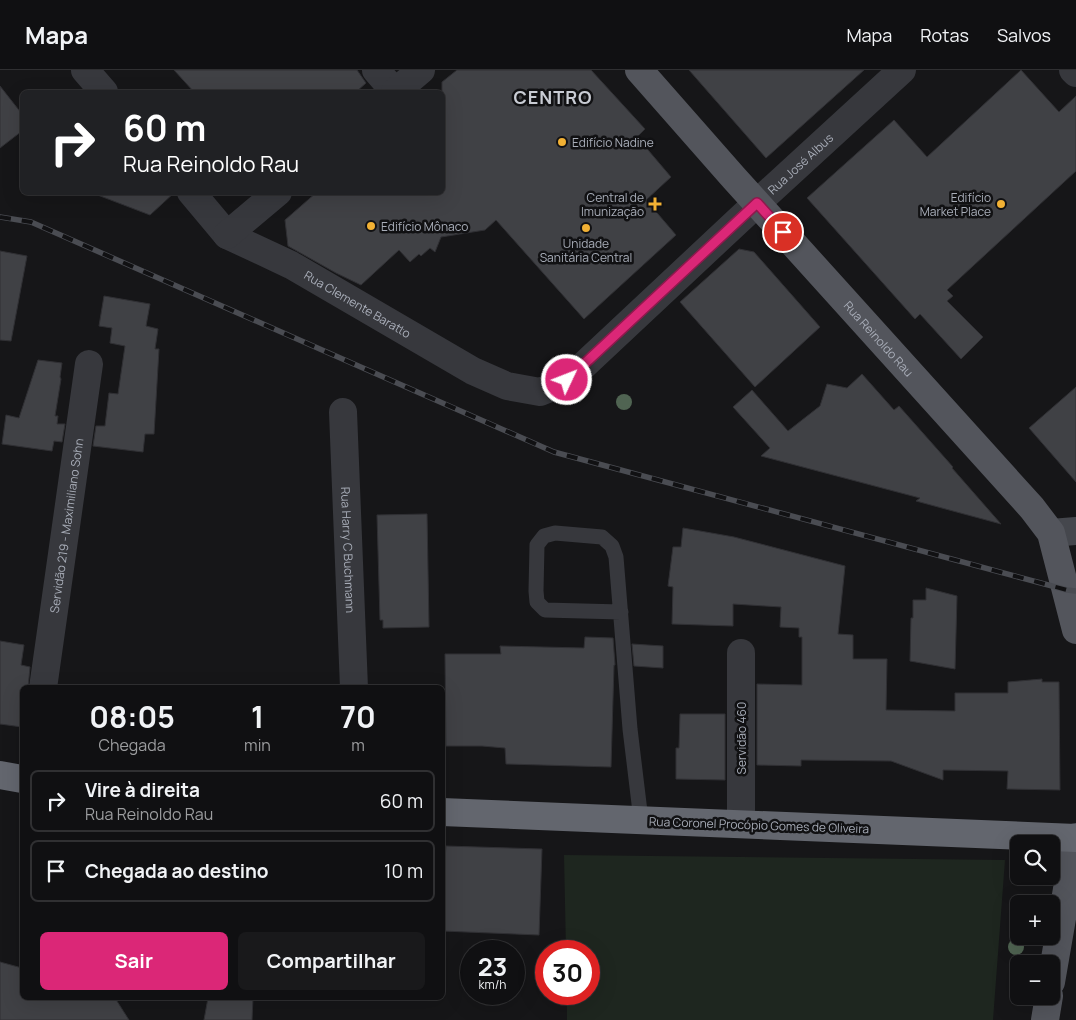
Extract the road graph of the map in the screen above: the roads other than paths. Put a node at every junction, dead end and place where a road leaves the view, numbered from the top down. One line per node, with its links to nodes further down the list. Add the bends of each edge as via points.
1 (85, 70): 8 (street)
2 (376, 70): 9 (street)
3 (422, 70): 10 (street)
4 (639, 70): 13 (main road, Rua Reinoldo Rau)
5 (902, 70): 13 (street, Rua José Albus)
6 (1073, 70): 7 (street)
7 (1076, 73)
8 (102, 90)
9 (393, 90)
10 (397, 90)
11 (194, 195): 14 (street, Rua Clemente Baratto)
12 (274, 195): 14 (street)
13 (757, 203): 16 (street, Rua José Albus, via 567,380); 18 (main road, Rua Reinoldo Rau, via 1032,508)
14 (227, 235): 16 (street, Rua Clemente Baratto, via 290,265 473,371 507,386)
15 (89, 364): 22 (street, Servidão 219 - Maximiliano Sohn)
16 (540, 392)
17 (343, 412): 23 (street, Rua Harry C Buchmann)
18 (1064, 532): 20 (main road, Rua Reinoldo Rau)
19 (621, 612): 19 (lane, via 612,546 602,537 555,533 544,536 537,545 536,591 537,602 545,610); 27 (lane)
20 (1076, 630)
21 (740, 653): 28 (street, Servidão 460)
22 (43, 685)
23 (354, 685)
24 (0, 775): 25 (highway)
25 (20, 778)
26 (445, 812): 27 (highway, Rua Coronel Procópio Gomes de Oliveira)
27 (641, 820): 28 (highway, Rua Coronel Procópio Gomes de Oliveira)
28 (741, 824): 29 (highway, Rua Coronel Procópio Gomes de Oliveira)
29 (1076, 838): 30 (main road)
30 (1056, 955)
31 (1048, 1005): 32 (main road)
32 (1045, 1020)

